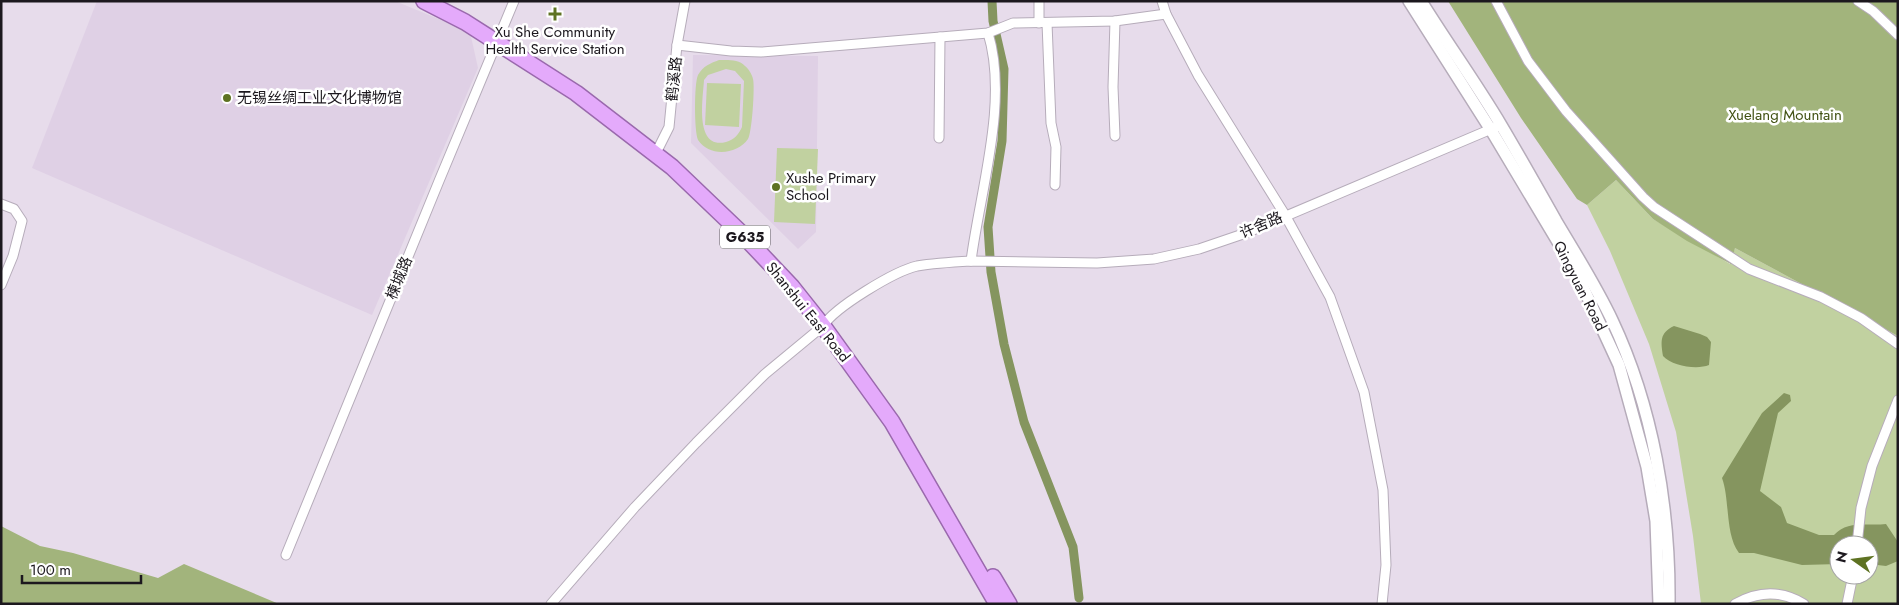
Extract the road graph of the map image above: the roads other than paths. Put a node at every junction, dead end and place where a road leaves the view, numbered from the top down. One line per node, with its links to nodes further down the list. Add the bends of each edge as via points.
1 (424, 1): 17 (highway, Shanshui East Road / G635)
2 (441, 1): 17 (highway, Shanshui East Road / G635)
3 (514, 1): 17 (street, 楝城路)
4 (685, 1): 18 (street, 鹤溪路)
5 (1039, 1): 13 (street)
6 (1162, 1): 11 (street)
7 (1409, 1): 19 (street, Qingyuan Road)
8 (1421, 1): 19 (street, Qingyuan Road)
9 (1496, 1): 29 (street, via 1528,61 1566,111 1654,207 1749,269 1821,297 1861,318)
10 (1858, 1): 15 (street, via 1873,10)
11 (1166, 14): 12 (street); 25 (street, via 1198,75)
12 (1115, 21): 13 (street); 20 (street)
13 (1043, 23): 14 (street, via 1011,24); 23 (street, via 1056,147)
14 (988, 33): 16 (street); 26 (street, via 994,52 995,102 990,150 976,222)
15 (1898, 35)
16 (940, 37): 18 (street, via 761,52); 21 (street)
17 (499, 38): 22 (highway, Shanshui East Road / G635); 32 (street, 楝城路)
18 (677, 46): 22 (street, 鹤溪路, via 669,126)
19 (1499, 125): 25 (street, 许舍路); 38 (street, Qingyuan Road, via 1576,272 1618,365 1647,467 1656,521); 39 (street, Qingyuan Road, via 1612,320 1640,394 1658,471 1666,527)
20 (1115, 136)
21 (939, 138)
22 (656, 150): 28 (highway, Shanshui East Road / G635)
23 (1056, 185)
24 (1, 204): 27 (street, via 14,209 22,222)
25 (1285, 215): 26 (street, 许舍路, via 1199,249 1154,259 1096,263); 37 (street, via 1330,297 1364,392 1382,490 1386,566)
26 (974, 261): 28 (street, 许舍路, via 915,266 859,295)
27 (1, 285)
28 (825, 322): 34 (street, 许舍路, via 765,374 696,443 635,506); 35 (highway, Shanshui East Road / G635, via 892,422); 36 (highway, Shanshui East Road / G635, via 873,379 904,425)
29 (1898, 344)
30 (1898, 400): 31 (street, via 1872,466 1861,508)
31 (1858, 535)
32 (286, 555)
33 (1851, 585): 42 (street)
34 (551, 604)
35 (997, 604)
36 (1010, 604)
37 (1382, 604)
38 (1659, 604)
39 (1669, 604)
40 (1735, 604): 41 (street, via 1767,592)
41 (1804, 604)
42 (1847, 604)

